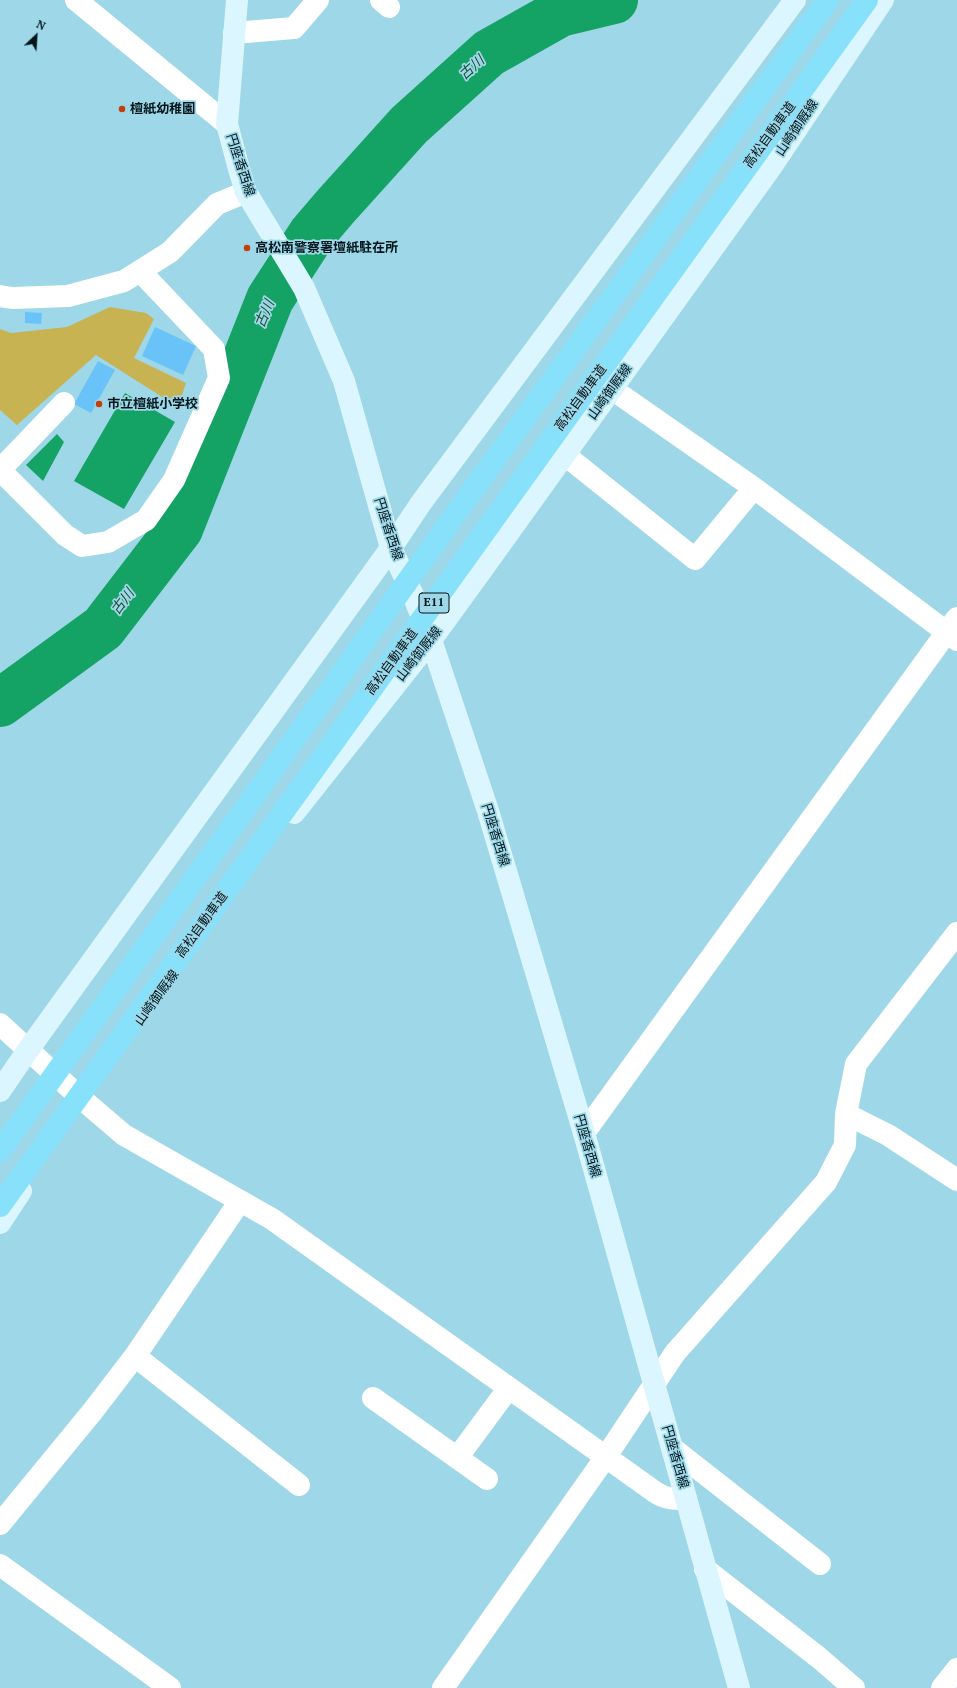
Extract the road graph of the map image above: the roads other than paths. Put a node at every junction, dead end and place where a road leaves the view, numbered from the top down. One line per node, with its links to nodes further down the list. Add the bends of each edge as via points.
1 (76, 0): 9 (street)
2 (237, 0): 8 (main road, 円座香西線)
3 (318, 0): 8 (street, via 294,28)
4 (795, 0): 18 (main road, via 421,503)
5 (828, 0): 28 (highway, E11)
6 (867, 0): 31 (highway, 高松自動車道 / E11)
7 (883, 0): 13 (main road, 山崎御厩線, via 774,163)
8 (234, 33): 9 (main road, 円座香西線)
9 (228, 124): 10 (main road, 円座香西線)
10 (246, 192): 11 (street, via 217,204 170,252); 18 (main road, 円座香西線, via 304,288 344,381)
11 (140, 271): 12 (street, via 124,281 68,296); 16 (street, via 214,349 219,378 174,480 146,520 108,542 82,546 64,535)
12 (0, 296)
13 (612, 389): 15 (main road, 山崎御厩線); 17 (street)
14 (64, 402): 16 (street)
15 (565, 455): 17 (street, via 695,559); 20 (main road, 山崎御厩線)
16 (0, 470)
17 (754, 488): 19 (street)
18 (391, 548): 20 (main road, 円座香西線); 23 (main road)
19 (953, 631): 27 (street)
20 (431, 640): 25 (main road, 山崎御厩線, via 253,866); 27 (main road, 円座香西線, via 488,811)
21 (957, 933): 26 (street, via 856,1064)
22 (0, 1024): 23 (street)
23 (28, 1050): 24 (main road); 25 (street)
24 (0, 1091)
25 (83, 1100): 30 (street, via 124,1134); 32 (main road, 山崎御厩線)
26 (846, 1114): 29 (street, via 888,1135); 34 (street, via 845,1145 826,1182 675,1353)
27 (584, 1133): 34 (main road, 円座香西線)
28 (0, 1151)
29 (957, 1180)
30 (240, 1201): 33 (street); 35 (street, via 272,1219)
31 (0, 1206)
32 (0, 1223)
33 (134, 1356): 41 (street); 43 (street, via 92,1412)
34 (654, 1384): 37 (main road, 円座香西線); 39 (street)
35 (508, 1389): 38 (street); 39 (street)
36 (373, 1398): 38 (street)
37 (672, 1448): 42 (main road, 円座香西線); 44 (street)
38 (457, 1458): 40 (street)
39 (605, 1458): 42 (street, via 663,1497); 49 (street)
40 (487, 1479)
41 (299, 1485)
42 (686, 1500): 46 (main road, 円座香西線)
43 (0, 1524)
44 (820, 1564)
45 (0, 1565): 48 (street)
46 (705, 1569): 50 (main road, 円座香西線); 51 (street)
47 (957, 1669): 52 (street)
48 (170, 1688)
49 (443, 1688)
50 (739, 1688)
51 (854, 1688)
52 (942, 1688)

